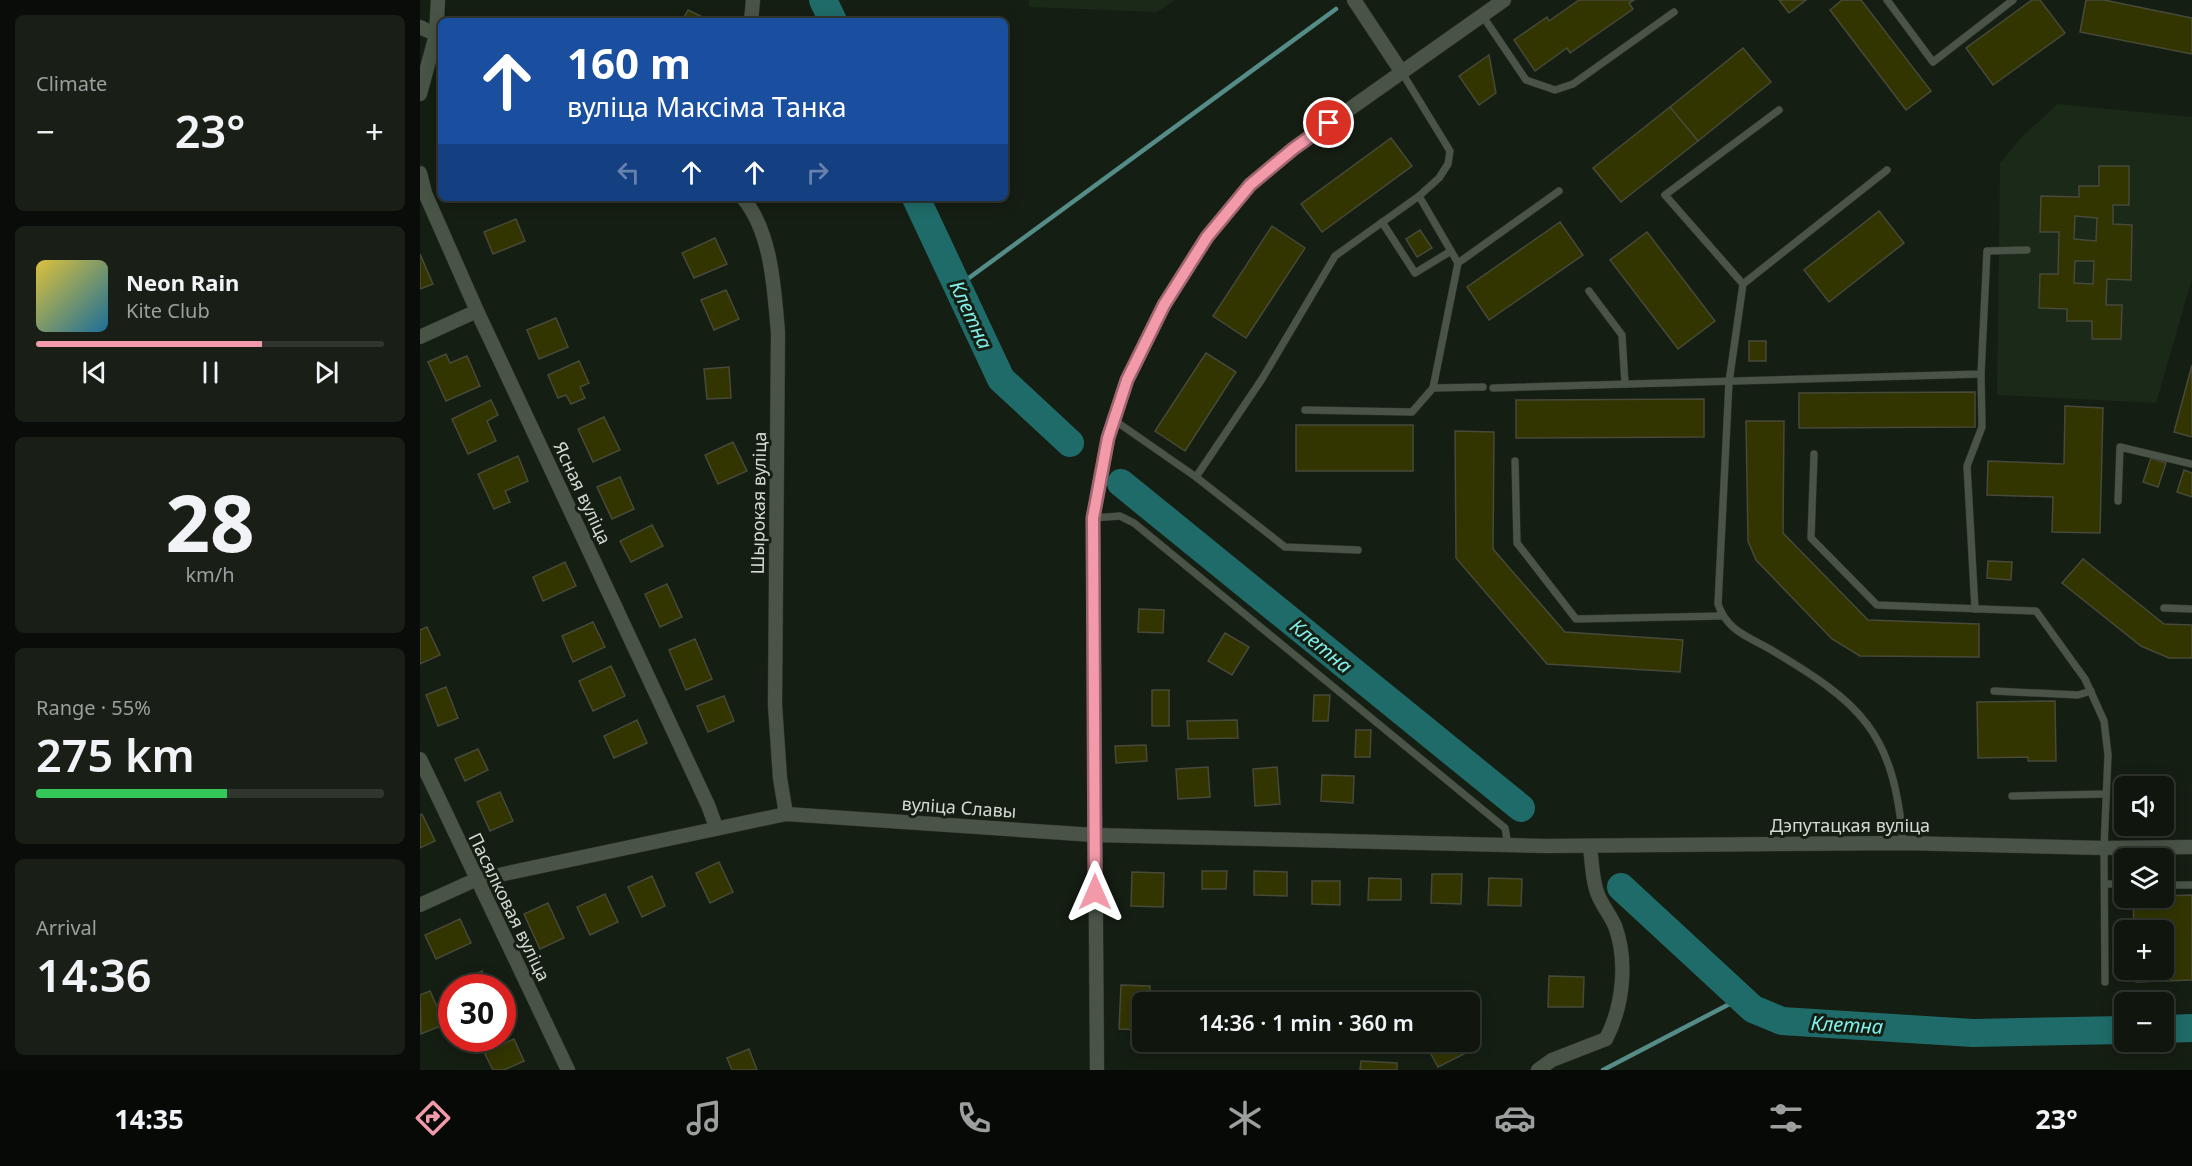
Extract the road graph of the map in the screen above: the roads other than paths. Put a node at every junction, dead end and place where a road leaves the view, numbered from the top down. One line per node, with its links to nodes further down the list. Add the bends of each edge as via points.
1 (438, 0): 11 (street)
2 (753, 0): 9 (street)
3 (1354, 0): 12 (street)
4 (1504, 0): 8 (street)
5 (1887, 0): 6 (lane, via 1933,62)
6 (2013, 0)
7 (1674, 12): 8 (lane, via 1573,84 1555,90 1526,80)
8 (1482, 15): 12 (street)
9 (751, 18)
10 (420, 27): 11 (street)
11 (438, 32): 13 (street)
12 (1401, 71): 18 (lane, via 1450,151 1448,164 1439,178); 35 (street, via 1250,185 1207,237 1164,305 1127,380)
13 (420, 94)
14 (1779, 110): 24 (lane, via 1665,195)
15 (1887, 170): 24 (lane)
16 (420, 173): 26 (street, Ясная вуліца, via 425,193)
17 (1559, 191): 23 (lane)
18 (1419, 196): 20 (lane); 22 (lane)
19 (745, 201): 52 (street, Шырокая вуліца, via 760,231 772,278 778,332 775,705)
20 (1383, 222): 22 (lane, via 1414,273); 39 (lane, via 1335,256 1262,379)
21 (2026, 250): 28 (lane, via 1987,251)
22 (1451, 251): 23 (lane)
23 (1458, 262): 32 (lane)
24 (1743, 284): 29 (lane)
25 (1588, 291): 30 (lane, via 1622,335)
26 (477, 310): 27 (street); 53 (street, Ясная вуліца)
27 (420, 337)
28 (1981, 374): 29 (lane); 44 (lane, via 1982,427 1967,466)
29 (1729, 382): 30 (lane); 46 (lane, via 1719,557 1718,604)
30 (1625, 384): 33 (lane)
31 (1484, 387): 32 (lane)
32 (1433, 388): 34 (lane, via 1412,412)
33 (1493, 388)
34 (1305, 410)
35 (1114, 420): 39 (lane); 41 (street)
36 (1815, 454): 44 (lane, via 1811,538 1877,605)
37 (1515, 461): 46 (lane, via 1517,543 1576,619)
38 (2192, 464): 40 (lane, via 2120,447)
39 (1196, 477): 42 (lane, via 1285,547)
40 (2118, 501)
41 (1093, 518): 54 (street); 56 (lane, via 1120,516 1134,523 1505,828)
42 (1358, 550)
43 (2164, 608): 45 (lane)
44 (1975, 609): 48 (lane, via 2036,611)
45 (2192, 609)
46 (1722, 615): 55 (lane, via 1732,628 1813,675 1869,724 1887,755 1899,797)
47 (1994, 691): 48 (lane, via 2078,695)
48 (2091, 691): 50 (lane, via 2104,721 2108,754)
49 (420, 759): 60 (street, Пасялковая вуліца)
50 (2106, 794): 51 (lane); 59 (lane)
51 (2012, 796)
52 (786, 814): 53 (street, вуліца Славы); 54 (street, вуліца Славы)
53 (716, 827): 60 (street, вуліца Славы)
54 (1094, 835): 56 (street, вуліца Славы); 68 (street)
55 (1903, 843): 57 (street, Дэпутацкая вуліца); 59 (street, Дэпутацкая вуліца)
56 (1508, 845): 57 (street, Дэпутацкая вуліца)
57 (1590, 847): 69 (street, via 1596,890 1622,949 1622,978 1614,1023 1605,1039 1552,1060)
58 (2192, 847): 59 (street, Дэпутацкая вуліца)
59 (2104, 848): 61 (lane)
60 (475, 880): 65 (street, вуліца Славы); 67 (street, Пасялковая вуліца)
61 (2105, 884): 62 (lane); 66 (lane)
62 (2114, 884)
63 (2174, 885): 64 (lane)
64 (2192, 885)
65 (420, 905)
66 (2105, 982)
67 (568, 1070)
68 (1096, 1070)
69 (1538, 1070)

